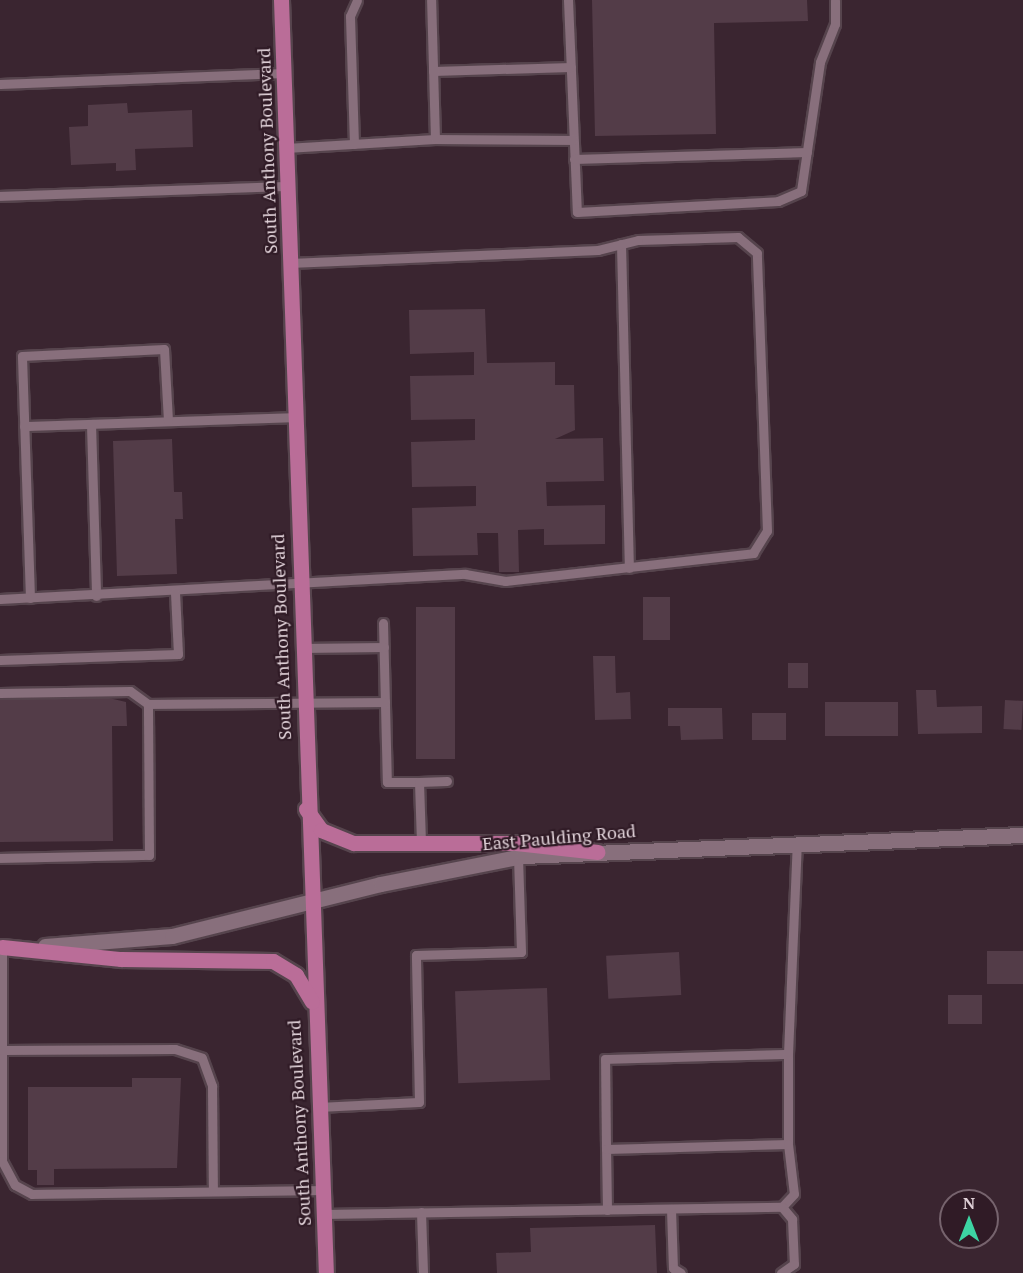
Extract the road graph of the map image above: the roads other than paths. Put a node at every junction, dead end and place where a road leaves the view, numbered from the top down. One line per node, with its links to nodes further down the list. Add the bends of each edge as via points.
1 (281, 0): 8 (main road, South Anthony Boulevard)
2 (357, 0): 12 (lane, via 350,16)
3 (431, 0): 7 (lane)
4 (568, 0): 6 (lane)
5 (835, 0): 14 (lane, via 835,24 819,62)
6 (570, 67): 7 (lane); 11 (lane)
7 (433, 70): 10 (lane)
8 (284, 73): 9 (lane); 13 (main road, South Anthony Boulevard)
9 (0, 84)
10 (435, 139): 11 (lane); 12 (lane)
11 (573, 140): 15 (lane)
12 (354, 144): 13 (lane)
13 (286, 148): 16 (main road, South Anthony Boulevard)
14 (807, 152): 15 (lane); 15 (lane, via 801,191 778,201 577,212)
15 (574, 159)
16 (288, 186): 17 (lane); 19 (main road, South Anthony Boulevard)
17 (0, 196)
18 (621, 244): 19 (lane); 24 (lane); 24 (lane, via 738,237 757,253 767,531 753,553)
19 (289, 263): 20 (main road, South Anthony Boulevard)
20 (294, 417): 21 (lane); 25 (main road, South Anthony Boulevard)
21 (168, 421): 22 (lane); 23 (lane, via 164,349 22,356)
22 (92, 424): 23 (lane); 27 (lane)
23 (24, 426): 28 (lane)
24 (629, 568): 25 (lane, via 505,581 465,574)
25 (299, 584): 26 (lane); 32 (main road, South Anthony Boulevard)
26 (175, 592): 27 (lane); 33 (lane, via 178,654)
27 (96, 596): 28 (lane)
28 (30, 598): 29 (lane)
29 (0, 599)
30 (383, 623): 31 (lane)
31 (384, 647): 32 (lane); 35 (lane)
32 (301, 648): 36 (main road, South Anthony Boulevard)
33 (0, 660)
34 (0, 693): 37 (lane, via 130,692)
35 (385, 702): 36 (lane); 39 (lane, via 387,782)
36 (302, 703): 37 (lane); 40 (main road, South Anthony Boulevard)
37 (148, 704): 46 (lane, via 149,855)
38 (447, 781): 39 (lane)
39 (419, 782): 42 (lane)
40 (306, 809): 42 (main road, via 321,830 342,840); 47 (main road, South Anthony Boulevard)
41 (1023, 835): 43 (main road, East Paulding Road)
42 (421, 842): 44 (main road, via 516,843)
43 (797, 843): 44 (main road, East Paulding Road); 51 (lane)
44 (598, 852): 45 (main road, East Paulding Road)
45 (518, 857): 47 (main road, East Paulding Road); 52 (lane, via 521,952 416,956 418,1102)
46 (0, 858)
47 (310, 902): 48 (main road, East Paulding Road, via 172,936); 49 (main road, South Anthony Boulevard)
48 (1, 947): 49 (main road, via 140,960 273,961 296,975); 50 (lane)
49 (313, 1005): 52 (main road, South Anthony Boulevard)
50 (2, 1050): 56 (lane, via 176,1049 202,1058 212,1086); 56 (lane, via 2,1161 15,1185 32,1194)
51 (788, 1054): 53 (lane); 54 (lane, via 604,1059)
52 (318, 1107): 55 (main road, South Anthony Boulevard)
53 (788, 1144): 54 (lane); 57 (lane, via 794,1194)
54 (606, 1149): 59 (lane)
55 (322, 1190): 56 (lane); 61 (main road, South Anthony Boulevard)
56 (213, 1191)
57 (782, 1207): 58 (lane); 65 (lane, via 792,1219 794,1264)
58 (671, 1209): 59 (lane); 64 (lane, via 673,1268)
59 (608, 1210): 60 (lane)
60 (422, 1212): 61 (lane); 63 (lane)
61 (323, 1214): 62 (main road, South Anthony Boulevard)
62 (327, 1273)
63 (423, 1273)
64 (681, 1273)
65 (781, 1273)

